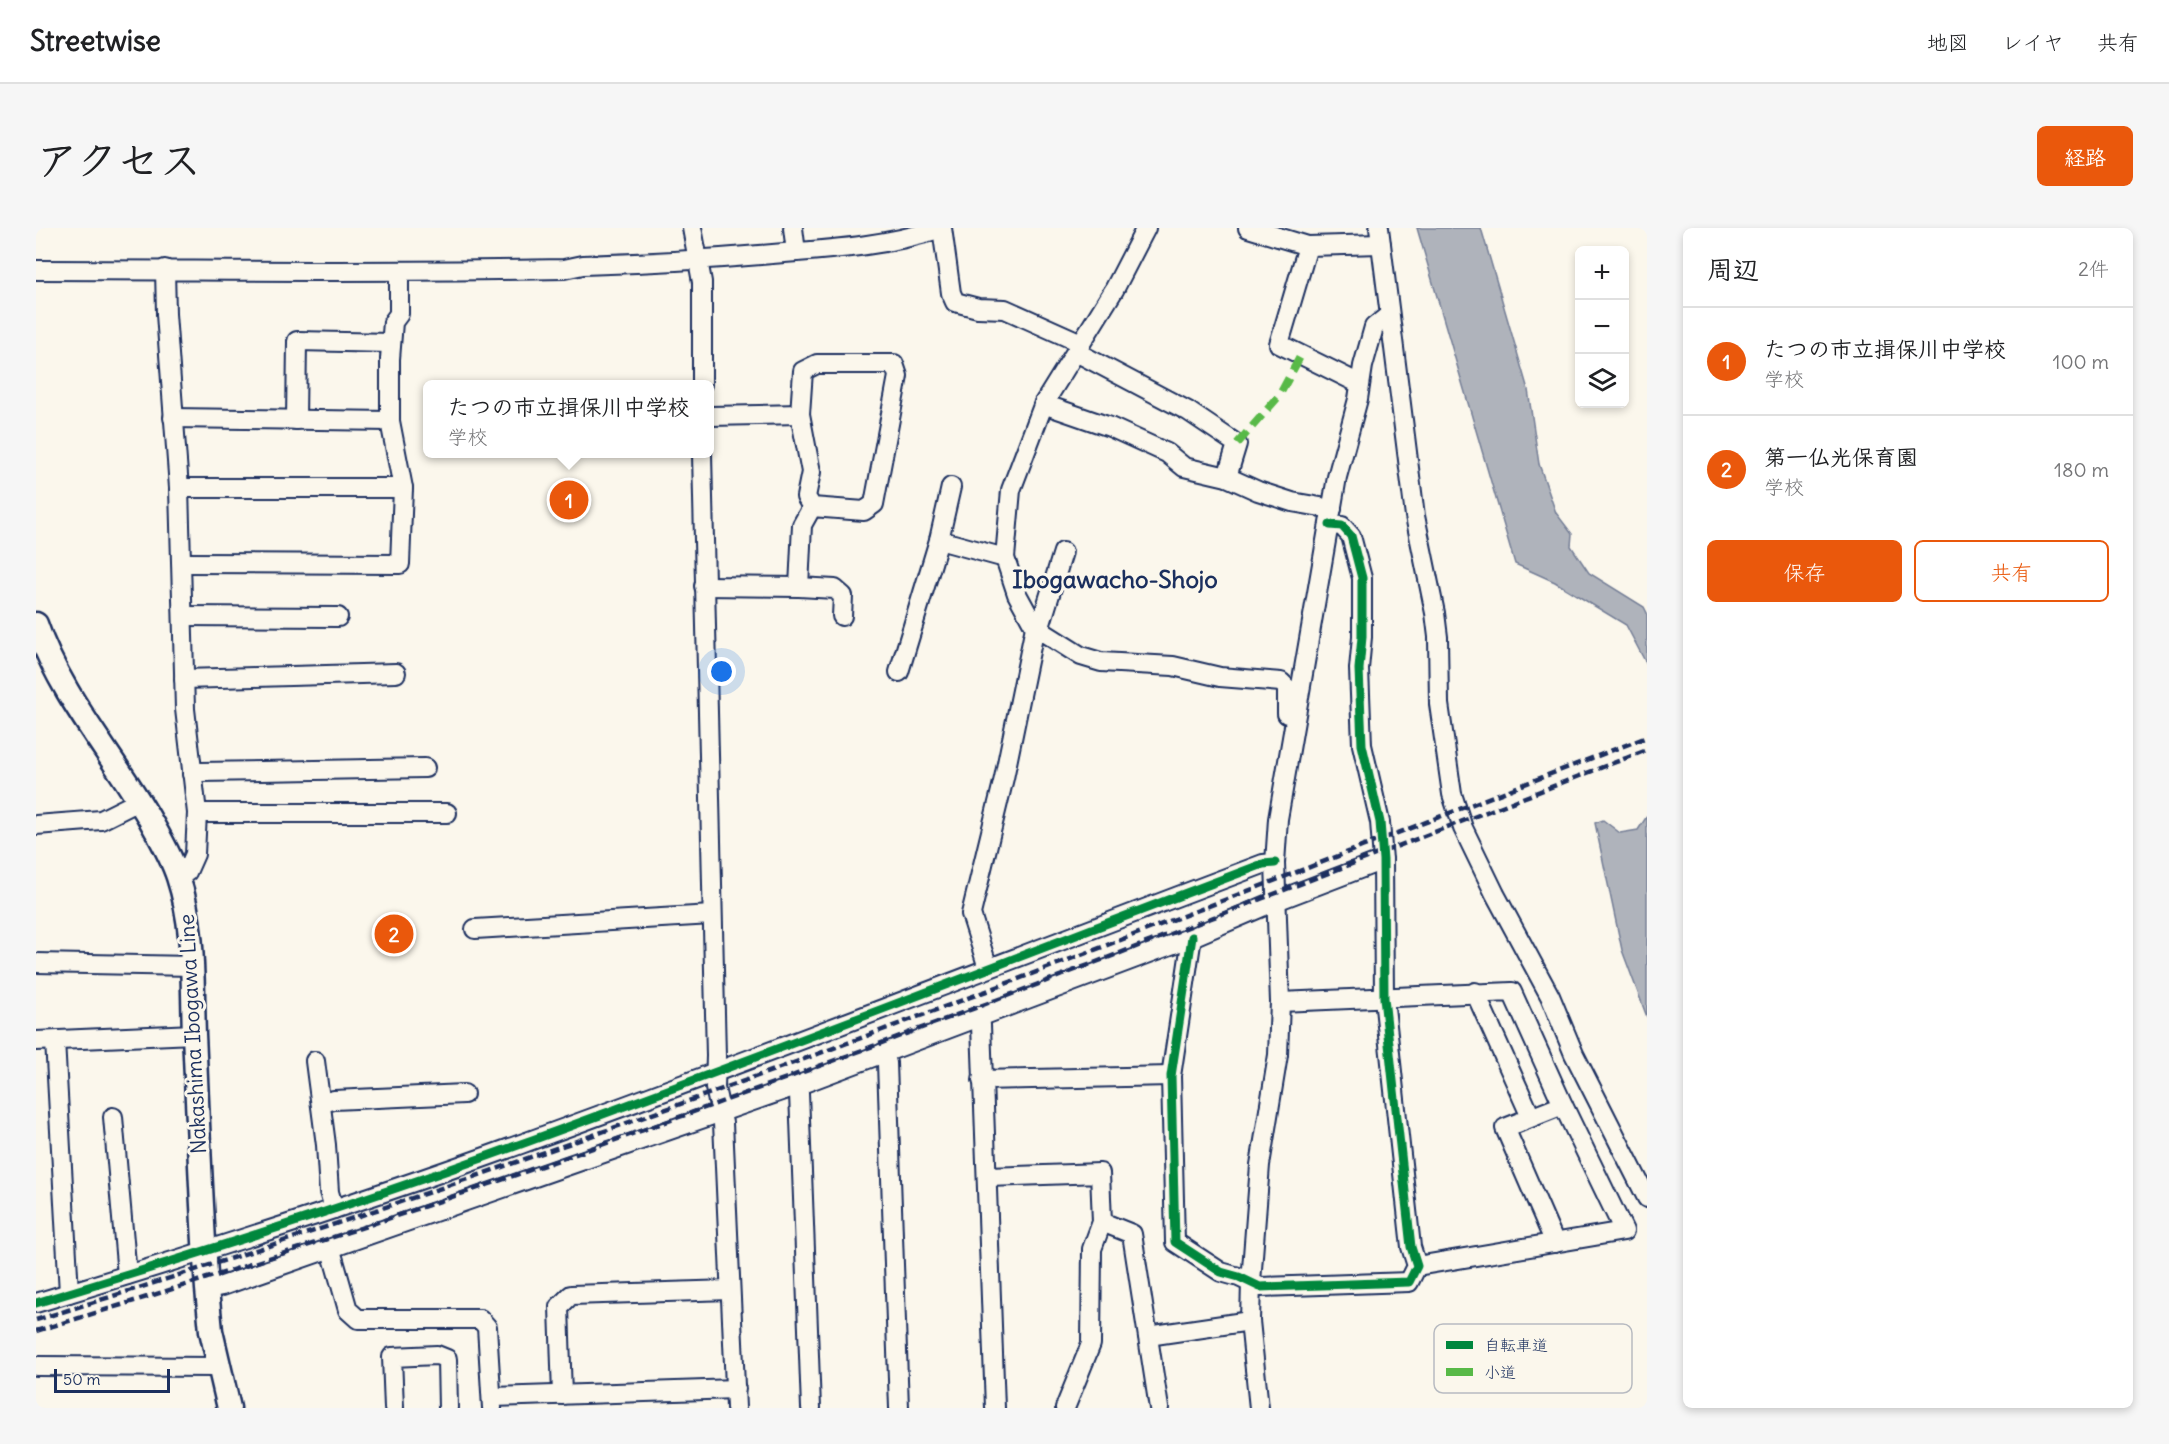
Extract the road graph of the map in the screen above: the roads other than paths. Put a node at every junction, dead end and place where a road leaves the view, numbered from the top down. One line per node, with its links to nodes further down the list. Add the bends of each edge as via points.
1 (692, 228): 9 (street)
2 (793, 228): 8 (street)
3 (942, 228): 8 (street, via 867,247); 15 (street, via 955,302 1005,309)
4 (1146, 228): 15 (street, via 1114,291)
5 (1248, 228): 7 (street)
6 (1380, 236): 7 (street); 13 (street)
7 (1308, 246): 17 (street, via 1279,344)
8 (796, 252): 9 (street)
9 (699, 260): 12 (street, via 564,268); 16 (street)
10 (165, 268): 11 (street); 12 (street); 21 (street)
11 (36, 270)
12 (399, 271): 14 (street, via 399,314 393,322)
13 (1389, 315): 17 (street, via 1374,327); 82 (street, via 1415,516 1435,613 1439,704 1452,794 1463,828 1550,996 1574,1054)
14 (391, 343): 22 (street, via 297,341); 23 (street)
15 (1078, 348): 18 (street); 25 (street, via 1237,444)
16 (702, 380)
17 (1360, 384): 30 (street)
18 (1044, 403): 25 (street, via 1167,453 1184,467); 33 (street, via 1011,489)
19 (800, 414): 20 (street); 29 (street, via 811,472 806,497); 29 (street, via 802,371 817,364 894,364 898,376 874,504 864,511)
20 (714, 416)
21 (173, 418): 22 (street); 28 (street)
22 (296, 420): 23 (street)
23 (390, 421): 26 (street)
24 (702, 458): 35 (street)
25 (1227, 477): 30 (street)
26 (403, 488): 28 (street); 34 (street, via 400,564)
27 (951, 488): 31 (street)
28 (179, 489): 34 (street)
29 (812, 507): 36 (street, via 802,525)
30 (1331, 517): 45 (street); 52 (street, via 1351,536 1362,578 1362,745 1380,822)
31 (939, 540): 33 (street); 42 (street)
32 (1063, 552): 41 (street)
33 (1005, 558): 41 (street, via 1017,594)
34 (182, 563): 37 (street)
35 (704, 586): 36 (street); 56 (street)
36 (799, 587): 38 (street, via 835,589 843,596)
37 (183, 616): 39 (street); 44 (street)
38 (842, 616)
39 (338, 617)
40 (36, 624): 48 (main road, Nakashima Ibogawa Line, via 63,682)
41 (1037, 628): 45 (street, via 1081,656 1101,662 1173,666 1220,677 1281,682 1287,688 1287,718); 61 (street, via 971,914)
42 (899, 672)
43 (396, 673): 44 (street)
44 (184, 679): 47 (street)
45 (1292, 730): 53 (street)
46 (425, 768): 47 (street)
47 (192, 774): 49 (street)
48 (139, 801): 51 (street, via 101,820); 54 (main road, Nakashima Ibogawa Line, via 168,850)
49 (196, 813): 50 (street); 54 (street, via 195,854 187,872)
50 (447, 813)
51 (36, 825)
52 (1383, 860): 55 (street); 63 (street)
53 (1275, 863): 55 (street); 61 (street, via 1263,864)
54 (178, 877): 60 (main road, Nakashima Ibogawa Line, via 187,911)
55 (1276, 901): 58 (street); 64 (street)
56 (712, 915): 57 (street); 71 (street)
57 (475, 929)
58 (1192, 937): 65 (street); 72 (street)
59 (36, 963): 60 (street)
60 (193, 966): 66 (main road, Nakashima Ibogawa Line)
61 (988, 968): 71 (street)
62 (1475, 992): 63 (street); 77 (street, via 1512,992); 80 (street)
63 (1384, 998): 64 (street); 88 (street, via 1411,1247)
64 (1280, 1002): 90 (street, via 1278,1055 1260,1165)
65 (978, 1016): 69 (street); 73 (street)
66 (194, 1034): 68 (street); 87 (main road, Nakashima Ibogawa Line)
67 (36, 1041): 68 (street)
68 (55, 1041): 93 (street)
69 (883, 1053): 74 (street); 108 (street, via 887,1063)
70 (315, 1061): 76 (street)
71 (716, 1073): 78 (street); 83 (street)
72 (1171, 1076): 73 (street); 90 (street, via 1175,1242 1221,1272)
73 (982, 1080): 81 (street)
74 (796, 1086): 78 (street); 107 (street)
75 (464, 1094): 76 (street)
76 (321, 1103): 83 (street)
77 (1563, 1105): 80 (street); 85 (street, via 1624,1231)
78 (721, 1113): 86 (street); 92 (street)
79 (113, 1117): 89 (street)
80 (1531, 1118): 85 (street, via 1505,1128)
81 (988, 1177): 84 (street, via 1100,1173); 109 (street)
82 (1647, 1198)
83 (334, 1209): 87 (street)
84 (1102, 1222): 96 (street, via 1132,1234); 102 (street, via 1092,1249 1091,1344)
85 (1555, 1243): 88 (street)
86 (331, 1250): 91 (street); 101 (street, via 348,1310 358,1319 480,1319 487,1327)
87 (204, 1251): 89 (street); 91 (main road, Nakashima Ibogawa Line)
88 (1417, 1266): 90 (street, via 1409,1282 1260,1287)
89 (127, 1275): 93 (street)
90 (1251, 1282): 95 (street)
91 (207, 1289): 98 (main road, Nakashima Ibogawa Line)
92 (730, 1290): 99 (street); 100 (street, via 571,1295 559,1306)
93 (69, 1293): 94 (street)
94 (36, 1303)
95 (1250, 1321): 96 (street); 111 (street)
96 (1148, 1336): 110 (street)
97 (36, 1365): 98 (street)
98 (218, 1367): 103 (main road, Nakashima Ibogawa Line)
99 (736, 1389): 100 (street); 106 (street)
100 (562, 1395): 101 (street)
101 (492, 1403)
102 (1067, 1407)
103 (229, 1408)
104 (394, 1408): 105 (street, via 392,1357 437,1355 447,1359)
105 (448, 1408)
106 (736, 1408)
107 (811, 1408)
108 (899, 1408)
109 (995, 1408)
110 (1159, 1408)
111 (1259, 1408)

